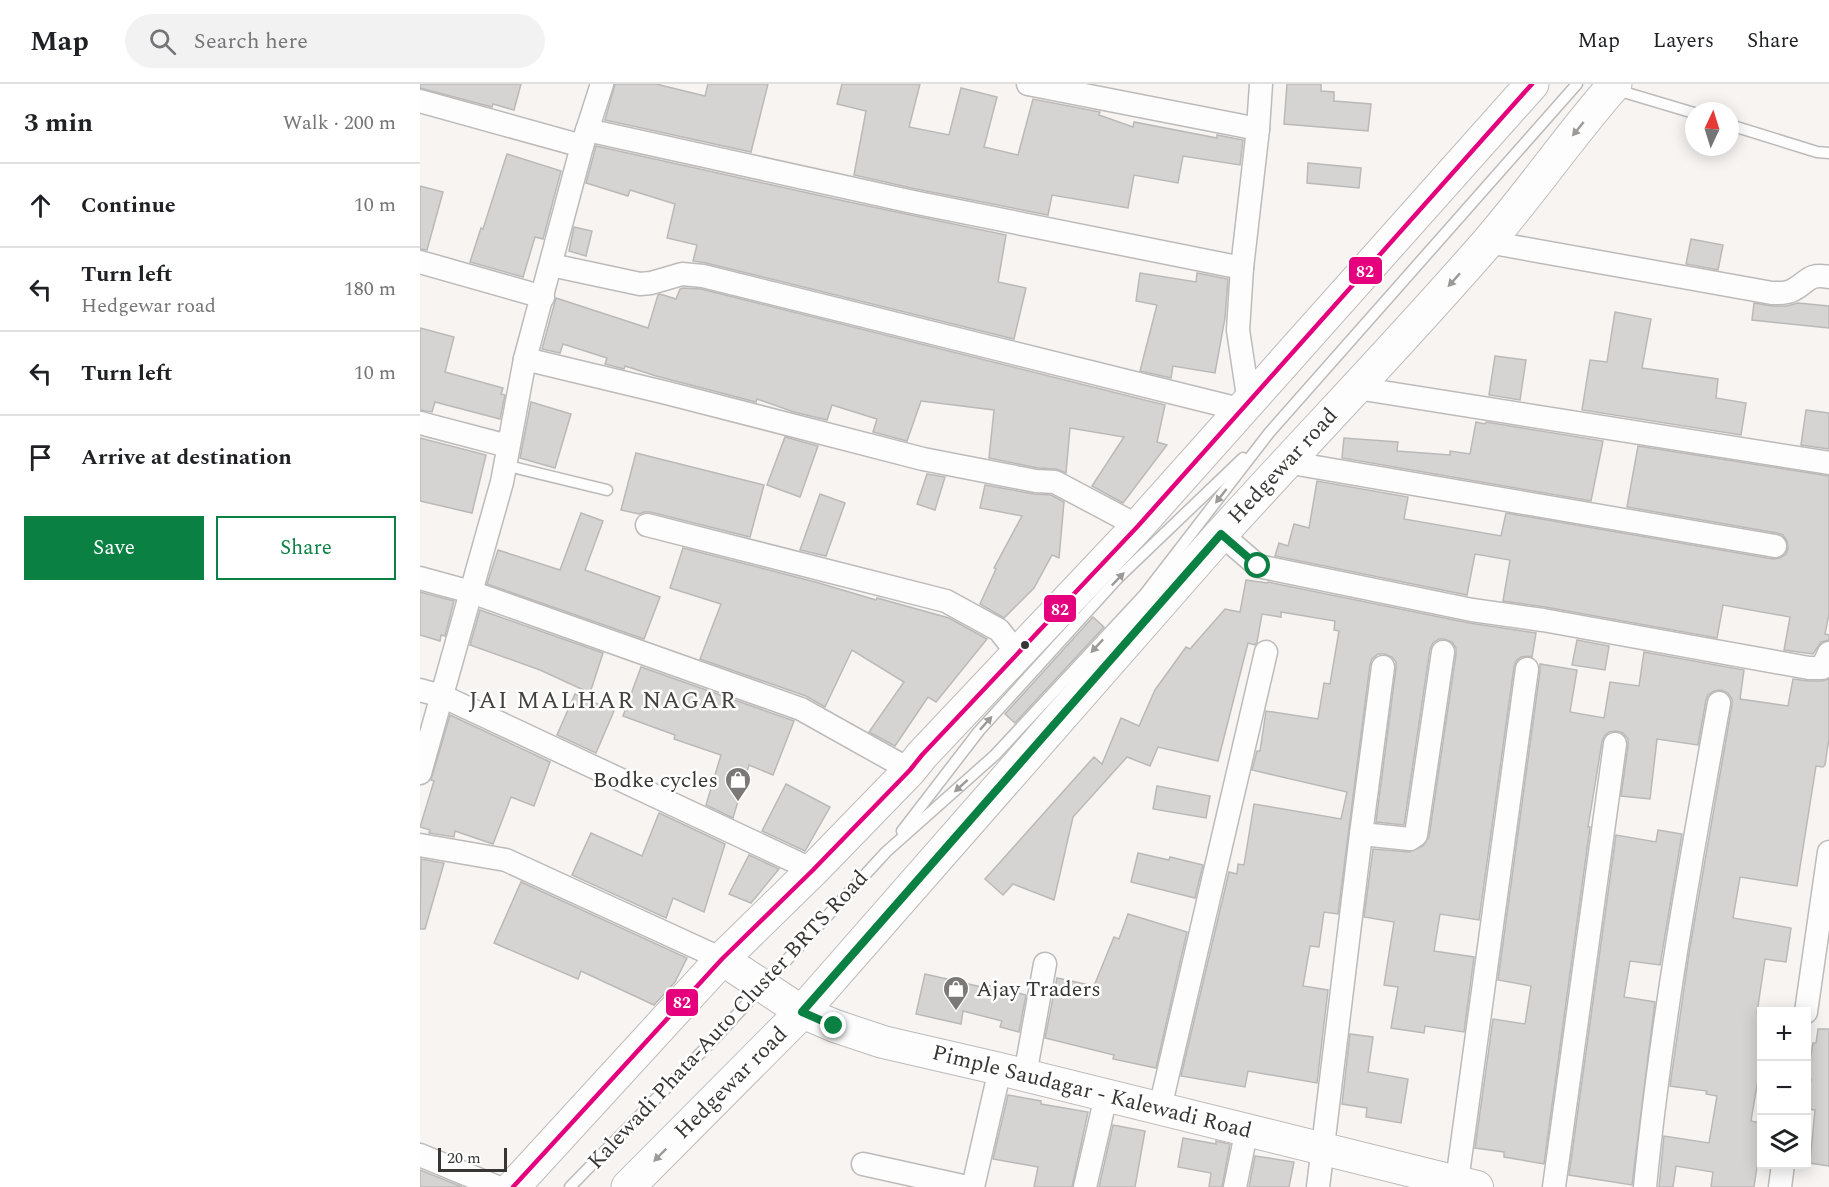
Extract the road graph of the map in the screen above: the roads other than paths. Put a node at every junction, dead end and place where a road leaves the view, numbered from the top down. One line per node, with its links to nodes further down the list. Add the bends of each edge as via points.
1 (602, 84): 11 (street)
2 (1028, 84): 10 (street)
3 (1261, 84): 10 (street)
4 (1532, 84): 21 (main road)
5 (1577, 84): 23 (lane, Kalewadi Phata-Auto Cluster BRTS Road)
6 (1613, 86): 8 (lane); 13 (main road, Hedgewar road, one-way to 13)
7 (420, 101): 11 (street)
8 (1685, 110)
9 (1739, 128): 12 (lane)
10 (1258, 129): 16 (street)
11 (585, 138): 15 (street); 16 (street)
12 (1829, 153)
13 (1488, 242): 17 (street, via 1772,293 1793,290 1815,275); 20 (main road, Hedgewar road, one-way to 20)
14 (420, 262): 18 (street)
15 (551, 265): 18 (street); 21 (street, via 640,284 682,274 702,276)
16 (1242, 268): 21 (street, via 1238,330)
17 (1829, 277)
18 (543, 297): 19 (street)
19 (525, 359): 24 (street); 29 (street, via 923,459 1055,482)
20 (1357, 388): 25 (main road, Hedgewar road); 26 (street)
21 (1246, 406): 29 (main road)
22 (420, 423): 24 (street)
23 (1269, 433): 47 (lane, Kalewadi Phata-Auto Cluster BRTS Road, one-way to 23, via 979,731 1118,578); 47 (lane, Kalewadi Phata-Auto Cluster BRTS Road, one-way to 47, via 1144,595 995,755)
24 (506, 455): 27 (lane); 33 (street)
25 (1286, 462): 30 (main road, Hedgewar road); 31 (street)
26 (1829, 463)
27 (607, 490)
28 (647, 525): 36 (street, via 946,601 999,630)
29 (1138, 526): 36 (main road)
30 (1221, 534): 37 (street, via 1258,566 1473,610 1809,668 1822,668); 54 (main road, Hedgewar road)
31 (1775, 546)
32 (420, 578): 33 (street)
33 (471, 592): 40 (street); 43 (street, via 801,709)
34 (1266, 652): 57 (street)
35 (1443, 652): 45 (street, via 1416,836 1410,839)
36 (1017, 653): 43 (main road)
37 (1829, 653)
38 (1383, 667): 45 (street)
39 (1527, 669): 63 (street)
40 (431, 693): 44 (street); 49 (street)
41 (1719, 703): 74 (street, via 1677,948)
42 (1616, 744): 73 (street)
43 (910, 770): 49 (main road)
44 (420, 773)
45 (1361, 834): 59 (street)
46 (420, 845): 50 (street, via 506,860)
47 (886, 852): 52 (lane, Kalewadi Phata-Auto Cluster BRTS Road)
48 (1829, 852): 53 (street)
49 (813, 870): 50 (main road)
50 (722, 959): 52 (main road, Pimple Saudagar - Kalewadi Road); 65 (main road)
51 (1045, 964): 55 (street)
52 (761, 987): 54 (main road, Pimple Saudagar - Kalewadi Road); 66 (lane, Kalewadi Phata-Auto Cluster BRTS Road)
53 (1807, 1007)
54 (802, 1012): 55 (main road, Pimple Saudagar - Kalewadi Road, via 883,1042); 67 (main road, Hedgewar road, one-way to 67)
55 (1012, 1072): 56 (main road, Pimple Saudagar - Kalewadi Road); 69 (street)
56 (1106, 1096): 57 (main road, Pimple Saudagar - Kalewadi Road); 70 (street)
57 (1160, 1108): 58 (main road, Pimple Saudagar - Kalewadi Road)
58 (1247, 1129): 59 (main road, Pimple Saudagar - Kalewadi Road); 71 (street)
59 (1323, 1148): 63 (main road, Pimple Saudagar - Kalewadi Road, via 1391,1170); 72 (street)
60 (420, 1155): 64 (street)
61 (863, 1164): 68 (street)
62 (1782, 1169): 75 (street)
63 (1467, 1184)
64 (497, 1187)
65 (513, 1187)
66 (570, 1187)
67 (628, 1187)
68 (967, 1187)
69 (973, 1187)
70 (1085, 1187)
71 (1235, 1187)
72 (1318, 1187)
73 (1554, 1187)
74 (1645, 1187)
75 (1780, 1187)

